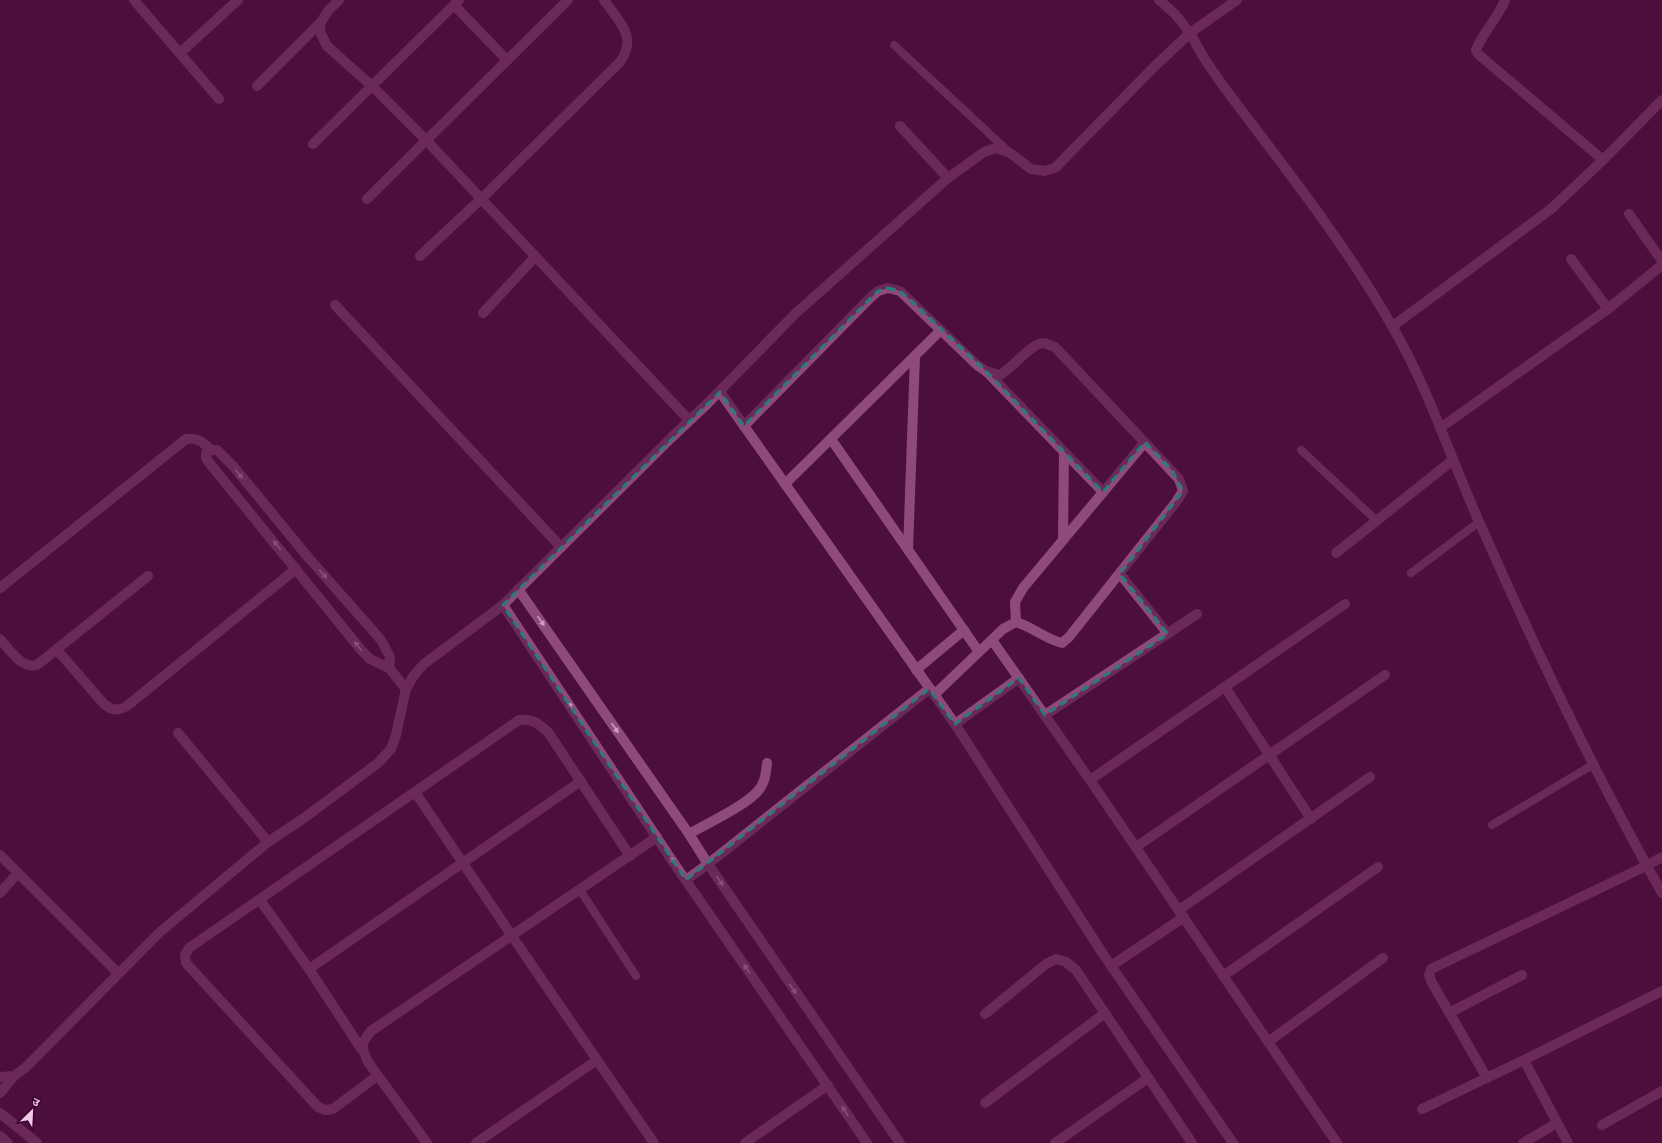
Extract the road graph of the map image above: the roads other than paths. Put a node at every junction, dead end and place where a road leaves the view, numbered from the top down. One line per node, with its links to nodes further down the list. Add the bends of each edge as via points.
1 (134, 0): 13 (street)
2 (238, 0): 13 (street)
3 (339, 0): 10 (street)
4 (568, 0): 14 (street)
5 (604, 0): 26 (street, via 628,35 626,53 620,62)
6 (1158, 0): 11 (street, via 1175,14)
7 (1237, 0): 11 (street)
8 (1505, 0): 23 (street, via 1479,41 1476,50 1478,54)
9 (456, 2): 14 (street); 16 (street)
10 (321, 22): 15 (street); 16 (street, via 320,32 327,46)
11 (1190, 33): 22 (street, via 1055,168 1044,171 1031,168); 36 (street, via 1216,77 1341,244)
12 (894, 45): 22 (lane)
13 (180, 53): 17 (street)
14 (507, 60): 20 (street)
15 (257, 86)
16 (372, 86): 20 (street); 21 (street)
17 (219, 99)
18 (1662, 100): 23 (street)
19 (900, 126): 24 (street)
20 (426, 140): 25 (street); 26 (street)
21 (313, 144)
22 (1010, 153): 24 (street, via 996,148 984,152)
23 (1603, 160): 36 (street, via 1551,209)
24 (948, 178): 40 (street, via 795,314)
25 (367, 198)
26 (481, 199): 28 (street); 29 (street)
27 (1628, 214): 31 (street)
28 (420, 256)
29 (535, 257): 35 (street); 41 (street)
30 (1572, 259): 34 (street)
31 (1662, 260)
32 (1662, 265): 34 (street)
33 (335, 305): 55 (street)
34 (1608, 309): 43 (street)
35 (483, 313)
36 (1393, 326): 43 (street)
37 (941, 330): 38 (street); 39 (street); 42 (street, via 900,291 888,288 878,291)
38 (915, 356): 44 (street); 56 (street)
39 (986, 371): 45 (street, via 1000,375 1036,345 1043,343 1055,347); 48 (street)
40 (720, 392): 41 (street); 42 (street)
41 (689, 420): 55 (street)
42 (744, 426): 50 (street)
43 (1440, 428): 49 (street)
44 (831, 439): 50 (street); 56 (street)
45 (1145, 442): 51 (street); 60 (street, via 1179,480 1183,491)
46 (211, 450): 58 (street, one-way to 46, via 206,458 206,453); 62 (street, via 196,438 186,439); 74 (street, one-way to 74, via 217,450 233,466 381,640 390,658)
47 (1301, 450): 52 (lane)
48 (1064, 452): 51 (street); 54 (street)
49 (1453, 460): 52 (street); 53 (street)
50 (785, 484): 75 (street)
51 (1103, 492): 54 (street)
52 (1377, 521): 57 (street)
53 (1479, 522): 59 (lane); 86 (street)
54 (1063, 539): 67 (street, via 1018,594 1015,602)
55 (561, 547): 63 (street)
56 (908, 550): 68 (street)
57 (1336, 553)
58 (296, 569): 72 (street, via 119,710 112,710 104,704); 74 (street, one-way to 58, via 370,659 362,651)
59 (1411, 573)
60 (1120, 574): 67 (street, via 1069,637 1062,642 1050,640 1027,625); 69 (street)
61 (148, 576): 72 (street)
62 (0, 588)
63 (518, 589): 65 (street); 93 (street, one-way to 93)
64 (1345, 604): 78 (street)
65 (503, 605): 79 (street, via 424,664); 94 (street, one-way to 65)
66 (1197, 614): 69 (street)
67 (1016, 622): 71 (street, via 1003,629)
68 (964, 630): 73 (street); 75 (street)
69 (1168, 634): 81 (street)
70 (0, 639): 72 (street, via 20,661 30,667 37,665)
71 (992, 640): 73 (street); 77 (street)
72 (56, 650)
73 (979, 652): 80 (street)
74 (389, 668): 79 (street)
75 (916, 670): 80 (street)
76 (1385, 676): 84 (street)
77 (1019, 678): 81 (street); 82 (street)
78 (1225, 687): 84 (street); 88 (street)
79 (406, 689): 95 (street, via 391,749 378,762 304,818)
80 (932, 692): 82 (street); 101 (street)
81 (1045, 715): 88 (street)
82 (955, 724): 113 (street)
83 (178, 733): 95 (street)
84 (1270, 755): 91 (street); 96 (street)
85 (768, 763): 93 (street, via 765,779 758,791 747,801)
86 (1592, 765): 92 (lane); 102 (street)
87 (1370, 777): 91 (street)
88 (1090, 780): 96 (street)
89 (580, 781): 90 (street, via 548,732 539,724 519,720); 98 (street); 100 (street)
90 (415, 792): 100 (street); 109 (street)
91 (1311, 819): 110 (street)
92 (1492, 825)
93 (689, 834): 101 (street)
94 (657, 837): 98 (street); 105 (street, one-way to 94)
95 (268, 842): 115 (street, via 160,932)
96 (1136, 847): 110 (street)
97 (0, 855): 104 (street)
98 (630, 856): 106 (street)
99 (1662, 857): 102 (street)
100 (463, 863): 111 (street); 114 (street)
101 (708, 864): 105 (street); 149 (street, one-way to 149)
102 (1646, 866): 108 (street); 121 (street, via 1431,969 1431,981)
103 (1378, 867): 118 (street)
104 (18, 874): 107 (street); 115 (street)
105 (686, 880): 132 (street, one-way to 105)
106 (580, 890): 111 (street); 117 (lane)
107 (0, 893)
108 (1662, 894)
109 (260, 900): 114 (street); 128 (street, via 189,948 185,955 186,963 318,1107 333,1109)
110 (1181, 914): 113 (street); 118 (street)
111 (512, 936): 124 (street, via 371,1031 364,1040); 125 (street)
112 (1383, 958): 123 (street)
113 (1111, 966): 151 (street)
114 (309, 969): 124 (street)
115 (118, 973): 127 (street, via 25,1068)
116 (1522, 975): 121 (street)
117 (636, 976)
118 (1223, 976): 123 (street)
119 (1662, 991): 126 (street)
120 (1105, 1013): 122 (street, via 1076,970 1066,962 1056,959 1046,964); 130 (street); 135 (street)
121 (1450, 1013): 131 (street)
122 (985, 1014)
123 (1268, 1042): 152 (street)
124 (362, 1050): 128 (street)
125 (597, 1060): 146 (street); 147 (street)
126 (1524, 1060): 131 (street); 138 (street)
127 (14, 1076): 129 (street); 134 (street)
128 (377, 1076): 145 (street)
129 (0, 1077)
130 (1148, 1078): 142 (street); 150 (street)
131 (1487, 1078): 136 (street)
132 (828, 1085): 141 (street); 148 (street, one-way to 132)
133 (1662, 1091): 139 (street)
134 (0, 1093)
135 (985, 1103)
136 (1422, 1109)
137 (0, 1112): 144 (street)
138 (1557, 1123): 153 (street); 154 (street)
139 (1602, 1125)
140 (0, 1136): 143 (street)
141 (747, 1142)
142 (1190, 1142)
143 (8, 1143)
144 (38, 1143)
145 (426, 1143)
146 (476, 1143)
147 (654, 1143)
148 (867, 1143)
149 (900, 1143)
150 (1055, 1143)
151 (1234, 1143)
152 (1337, 1143)
153 (1523, 1143)
154 (1568, 1143)

